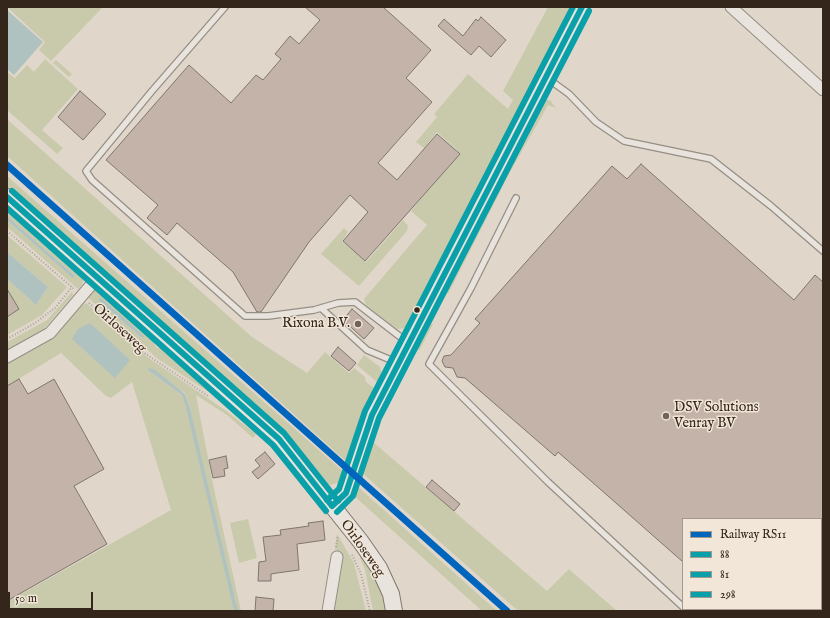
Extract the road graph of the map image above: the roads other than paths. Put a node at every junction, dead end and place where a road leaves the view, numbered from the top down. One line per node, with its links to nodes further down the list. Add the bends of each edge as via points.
1 (225, 7): 10 (lane, via 86,171 92,180 245,316 268,316)
2 (582, 7): 4 (street)
3 (731, 7): 5 (street)
4 (545, 76): 8 (lane, via 568,94 596,122 624,141 711,159); 11 (street)
5 (823, 90)
6 (7, 197): 9 (street, Oirloseweg)
7 (516, 198): 16 (lane, via 429,364 548,482)
8 (823, 251)
9 (97, 278): 12 (street, via 50,333); 14 (street, Oirloseweg, via 279,439)
10 (321, 308): 11 (lane, via 355,302); 13 (lane, via 367,350)
11 (409, 344): 13 (street)
12 (7, 357)
13 (400, 363): 14 (street, via 372,415 346,493)
14 (332, 506): 18 (street, Oirloseweg, via 378,568 391,594)
15 (337, 557): 17 (street, Oirloseweg)
16 (682, 606)
17 (328, 611)
18 (394, 611)

